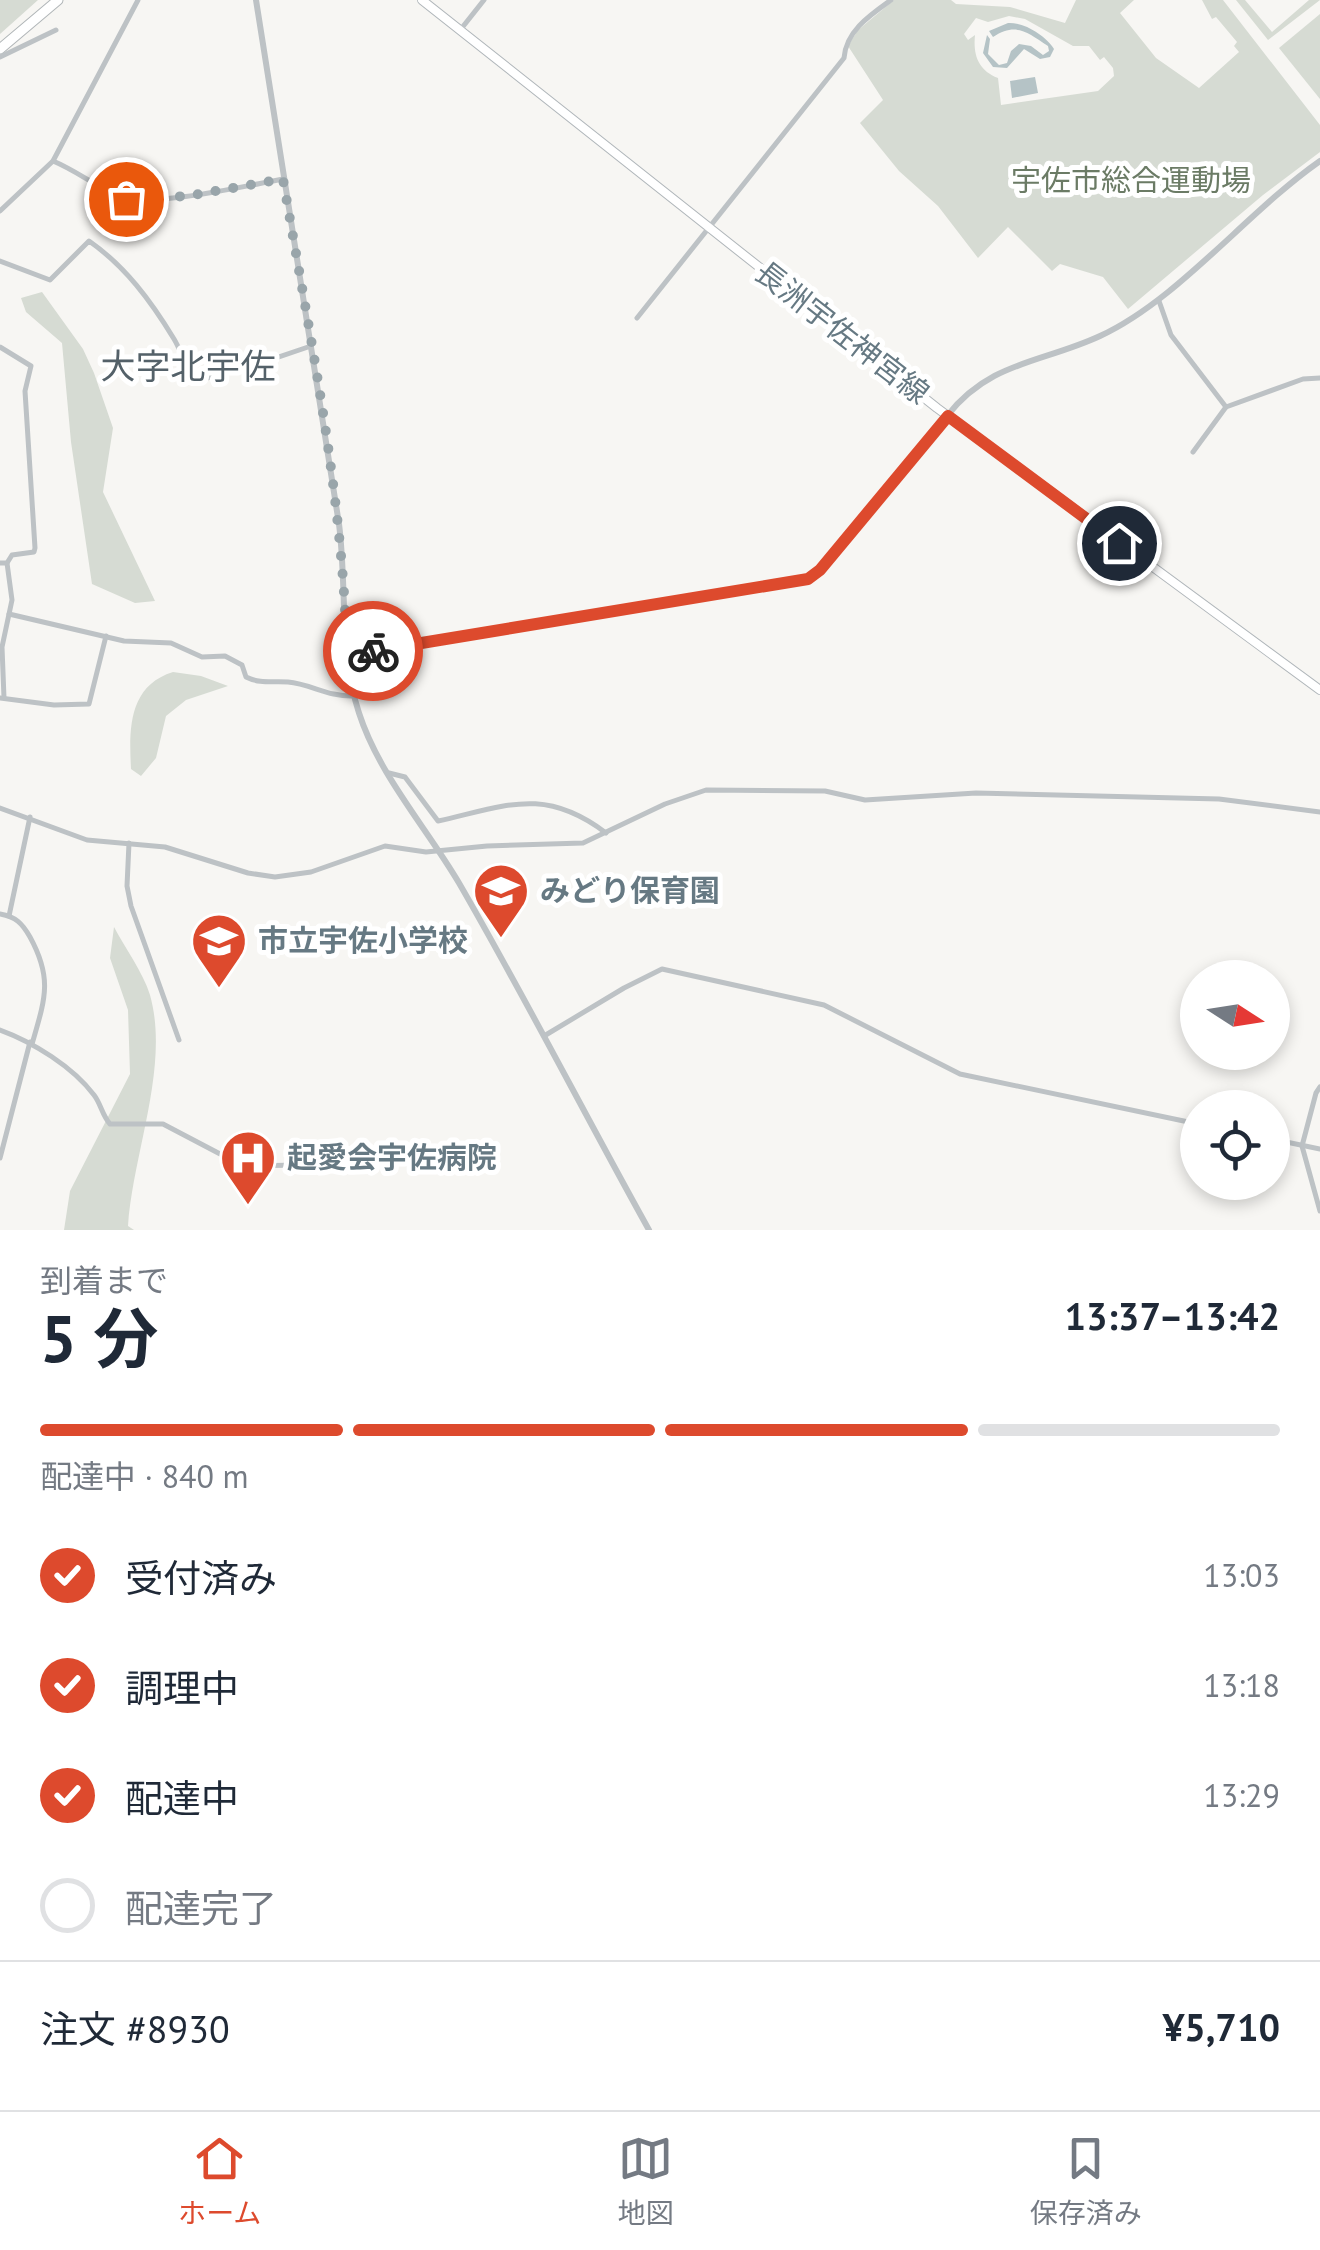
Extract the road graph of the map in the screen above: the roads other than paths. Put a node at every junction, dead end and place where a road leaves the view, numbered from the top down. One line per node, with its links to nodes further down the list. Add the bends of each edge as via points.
1 (58, 0): 9 (highway)
2 (138, 0): 11 (street)
3 (256, 0): 13 (street)
4 (422, 0): 8 (main road, 長洲宇佐神宮線)
5 (484, 0): 8 (street)
6 (891, 0): 15 (street, via 846,43 844,58)
7 (56, 30): 10 (street)
8 (460, 31): 15 (main road, 長洲宇佐神宮線)
9 (0, 49)
10 (0, 57)
11 (53, 160): 13 (street, via 131,200); 14 (street)
12 (1320, 160): 17 (street)
13 (283, 179): 19 (street)
14 (0, 210)
15 (708, 227): 18 (street); 23 (main road, 長洲宇佐神宮線)
16 (0, 261): 19 (street, via 50,280 89,240 140,290 199,380)
17 (1158, 298): 22 (street, via 1168,330); 23 (street, via 1102,335 993,374)
18 (636, 318)
19 (311, 346): 28 (street, via 342,551)
20 (0, 347): 25 (street, via 32,370 25,392 35,548)
21 (1320, 378): 22 (street)
22 (1226, 407): 24 (street)
23 (948, 416): 28 (street, via 808,579); 29 (main road, 長洲宇佐神宮線)
24 (1194, 452)
25 (4, 563): 26 (street, via 12,600)
26 (8, 614): 27 (street); 31 (street)
27 (106, 636): 30 (street, via 232,658 252,680); 31 (street, via 89,704)
28 (347, 656): 30 (street)
29 (1320, 690)
30 (354, 696): 32 (street)
31 (2, 698)
32 (389, 773): 36 (street, via 405,777 438,821 544,802); 38 (street)
33 (0, 808): 35 (street)
34 (1320, 812): 36 (street, via 1219,799 976,793 865,800 826,791 706,790)
35 (30, 817): 37 (street, via 87,840); 40 (street)
36 (606, 833): 38 (street, via 577,844)
37 (129, 844): 38 (street, via 165,847 275,878 385,846); 43 (street, via 131,906)
38 (440, 852): 42 (street)
39 (0, 914): 40 (street)
40 (9, 916): 44 (street, via 25,928 44,963)
41 (0, 1030): 44 (street)
42 (542, 1037): 46 (street, via 662,969 824,1005 960,1074); 53 (street)
43 (179, 1040)
44 (31, 1044): 50 (street); 51 (street, via 94,1095 110,1124 164,1124 243,1166)
45 (1320, 1087): 48 (street)
46 (1180, 1120)
47 (1290, 1143): 48 (street)
48 (1302, 1146): 49 (street); 52 (street)
49 (1320, 1149)
50 (0, 1158)
51 (304, 1164)
52 (1320, 1212)
53 (649, 1230)

